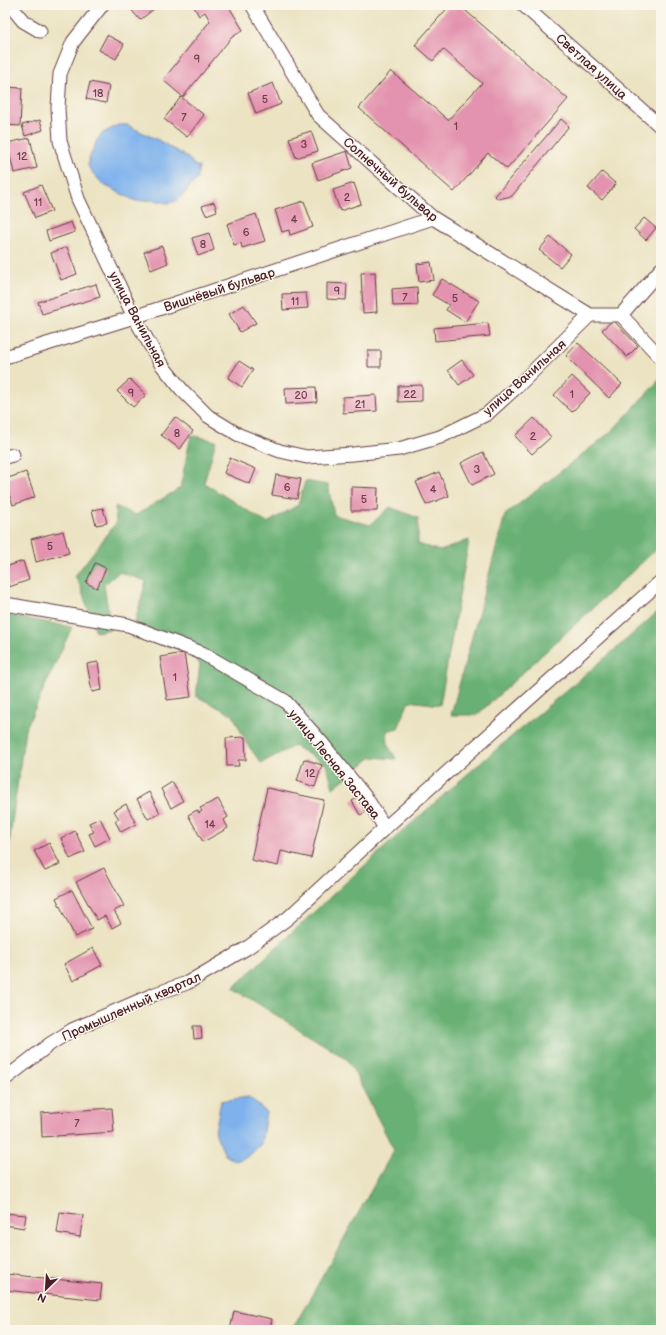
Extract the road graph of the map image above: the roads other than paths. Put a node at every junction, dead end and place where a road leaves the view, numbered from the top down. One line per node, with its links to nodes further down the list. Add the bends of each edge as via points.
1 (10, 5): 5 (street, via 23,21)
2 (102, 5): 11 (street, улица Ванильная, via 73,42 60,74 60,141 78,199)
3 (252, 5): 7 (street, Солнечный бульвар, via 318,115)
4 (523, 5): 6 (street, Светлая улица)
5 (40, 31)
6 (661, 127)
7 (433, 218): 9 (street, Солнечный бульвар); 11 (street, Вишнёвый бульвар)
8 (661, 269): 10 (street)
9 (590, 315): 10 (street); 11 (street, улица Ванильная, via 487,414 440,438 399,449 307,457 280,451 239,435 208,416 161,364)
10 (621, 315): 13 (street)
11 (134, 317): 12 (street, Вишнёвый бульвар)
12 (5, 357)
13 (661, 358)
14 (661, 581): 16 (street, улица Лесная Застава)
15 (5, 604): 16 (street, улица Лесная Застава, via 128,625 202,653 285,702 358,788)
16 (385, 828): 17 (street, Промышленный квартал, via 288,918 247,948 187,982 72,1030)
17 (5, 1079)

